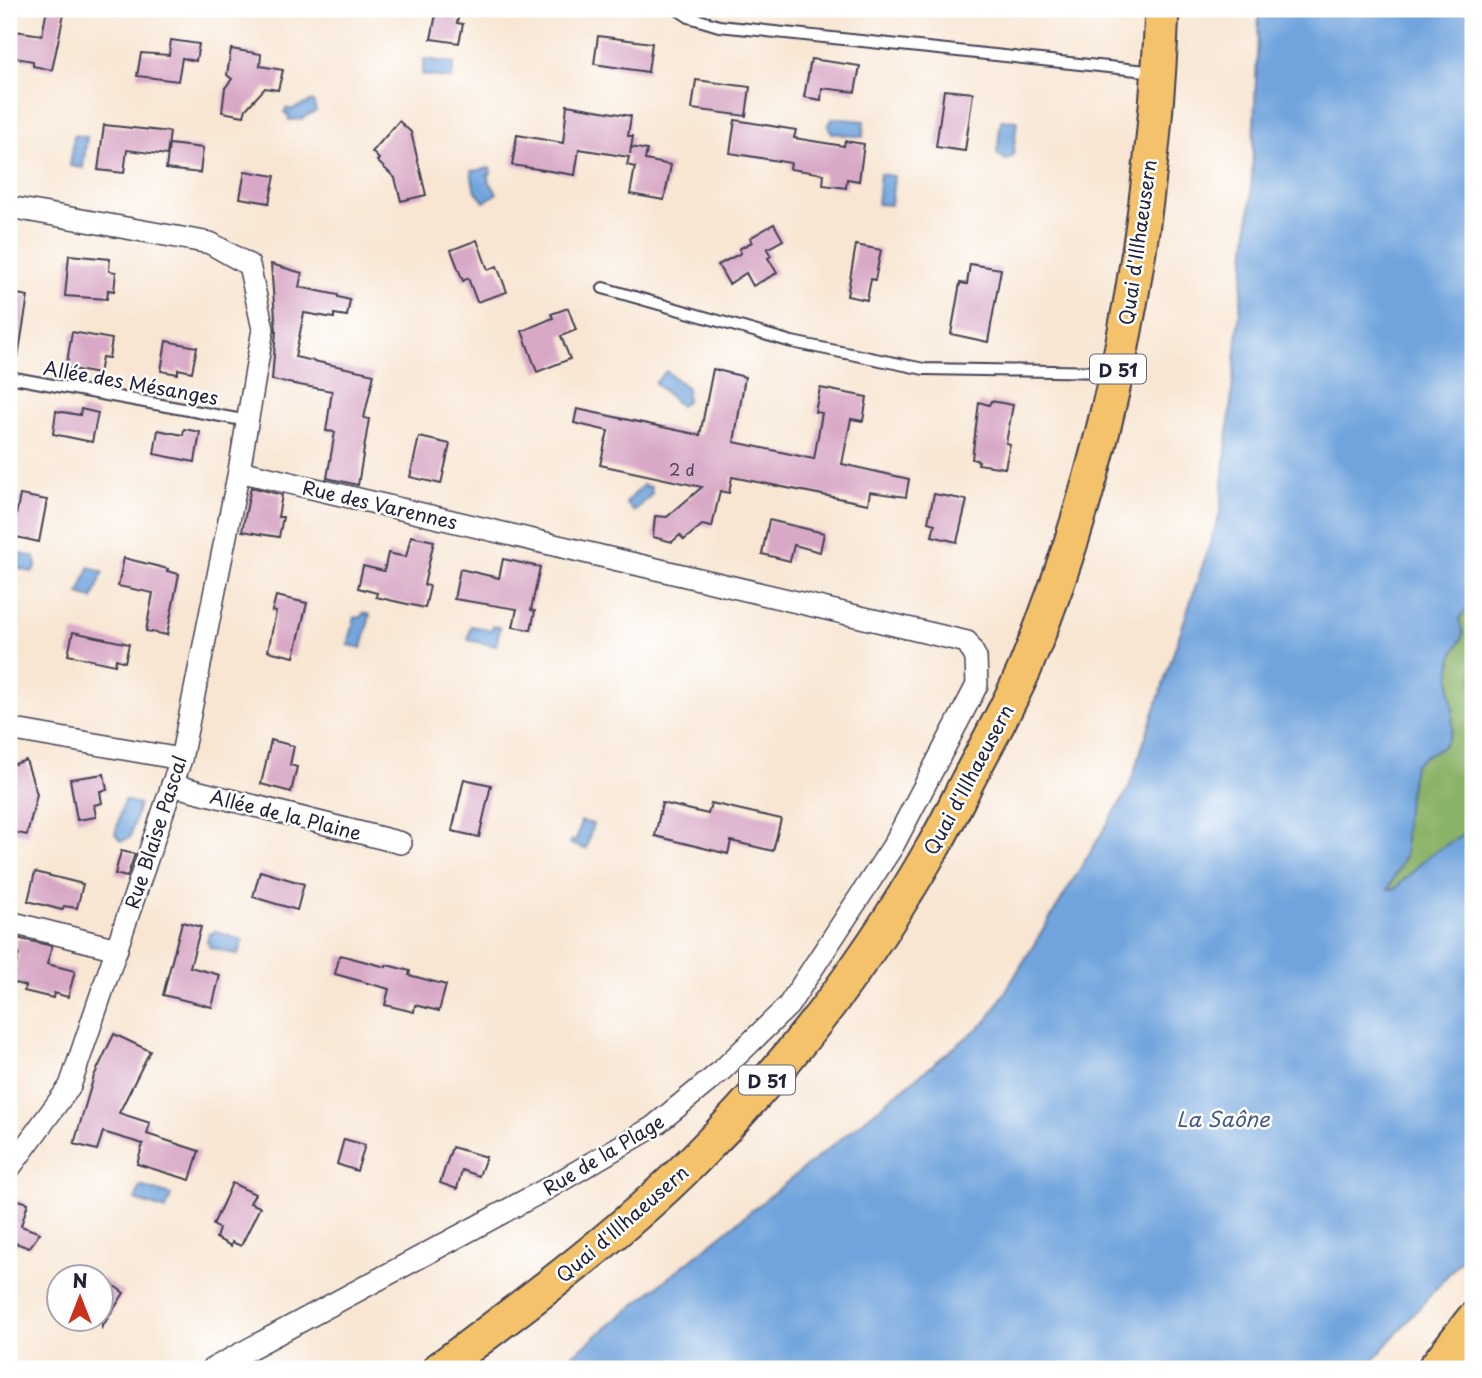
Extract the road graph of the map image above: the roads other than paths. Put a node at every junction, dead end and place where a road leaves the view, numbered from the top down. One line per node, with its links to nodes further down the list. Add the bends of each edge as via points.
1 (677, 9): 3 (lane, via 719,26)
2 (1162, 9): 3 (main road, Quai d'Illhaeusern / D 51)
3 (1166, 73): 6 (main road, Quai d'Illhaeusern / D 51)
4 (9, 207): 8 (street, via 210,243 249,265 263,330)
5 (603, 288): 6 (lane, via 792,342 924,369)
6 (1124, 372): 20 (main road, Quai d'Illhaeusern / D 51, via 1058,582 1024,670 933,848 846,983 740,1111 692,1161 583,1259)
7 (9, 377): 8 (lane, Allée des Mésanges)
8 (248, 421): 9 (street)
9 (239, 471): 10 (street, Rue des Varennes); 12 (street, Rue Blaise Pascal)
10 (967, 642): 19 (street, Rue de la Plage, via 976,658 977,685 893,846 788,1006 721,1071 653,1127)
11 (9, 729): 12 (street)
12 (181, 759): 13 (street, Rue Blaise Pascal)
13 (172, 785): 14 (street, Allée de la Plaine); 16 (street, Rue Blaise Pascal)
14 (401, 843)
15 (9, 922): 16 (street)
16 (117, 949): 17 (street, Rue Blaise Pascal, via 70,1086)
17 (9, 1169)
18 (1473, 1319): 21 (main road)
19 (212, 1369)
20 (439, 1369)
21 (1434, 1369)

